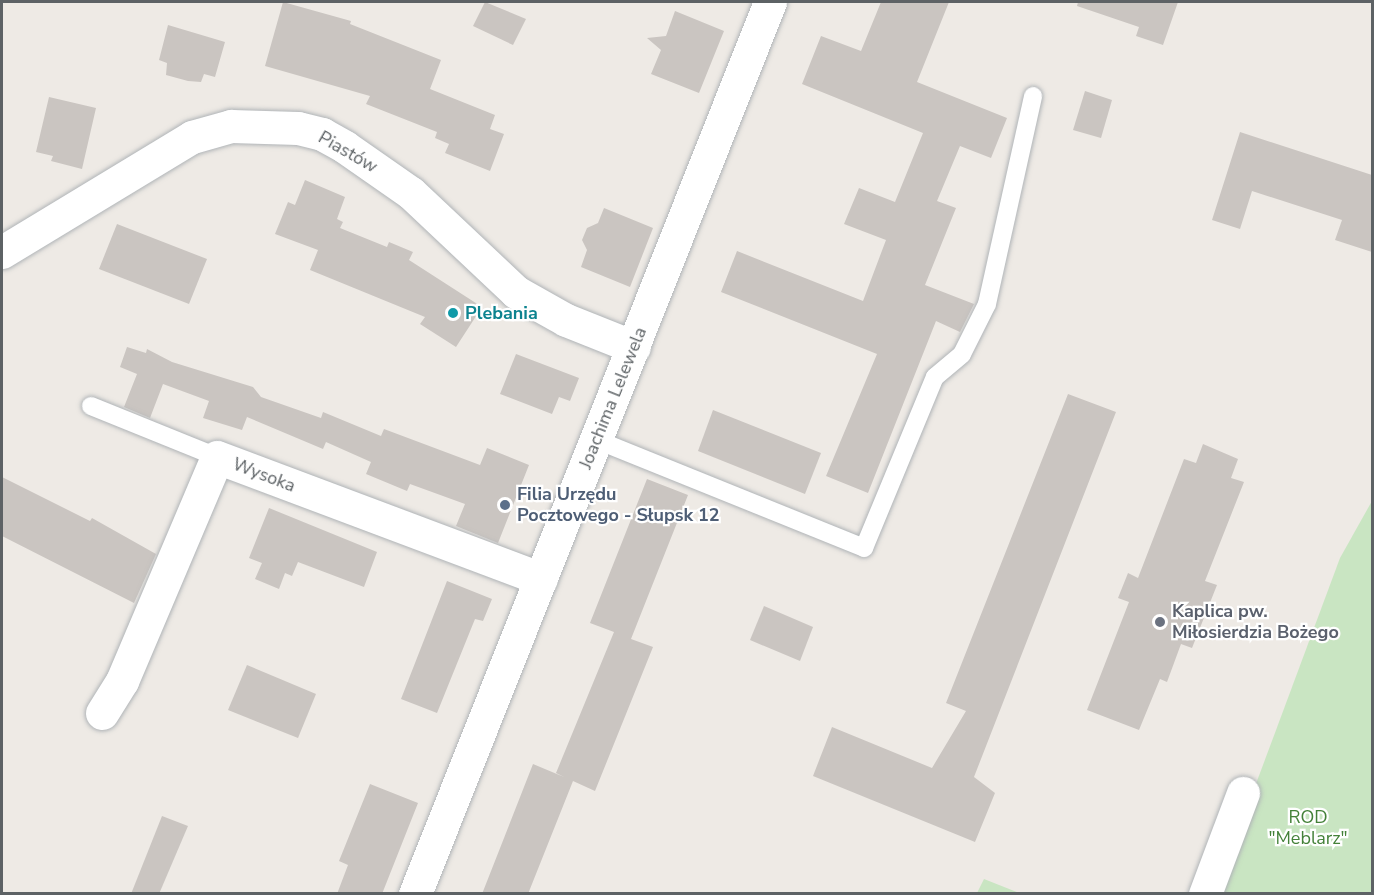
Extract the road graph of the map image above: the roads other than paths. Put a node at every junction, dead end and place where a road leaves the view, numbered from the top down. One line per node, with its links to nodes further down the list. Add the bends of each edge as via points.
1 (770, 2): 4 (street, Joachima Lelewela)
2 (1033, 96): 6 (lane, via 987,304 962,354 935,377 864,548)
3 (2, 252): 4 (street, Piastów, via 192,137 231,126 298,128 322,134 345,147 411,193 516,292 566,320)
4 (634, 347): 6 (street, Joachima Lelewela)
5 (91, 406): 7 (lane)
6 (597, 440): 8 (street, Joachima Lelewela)
7 (217, 457): 8 (street, Wysoka); 9 (street, Wysoka, via 122,681)
8 (541, 579): 11 (street, Joachima Lelewela)
9 (102, 713)
10 (1243, 793): 12 (street)
11 (415, 894)
12 (1205, 894)

